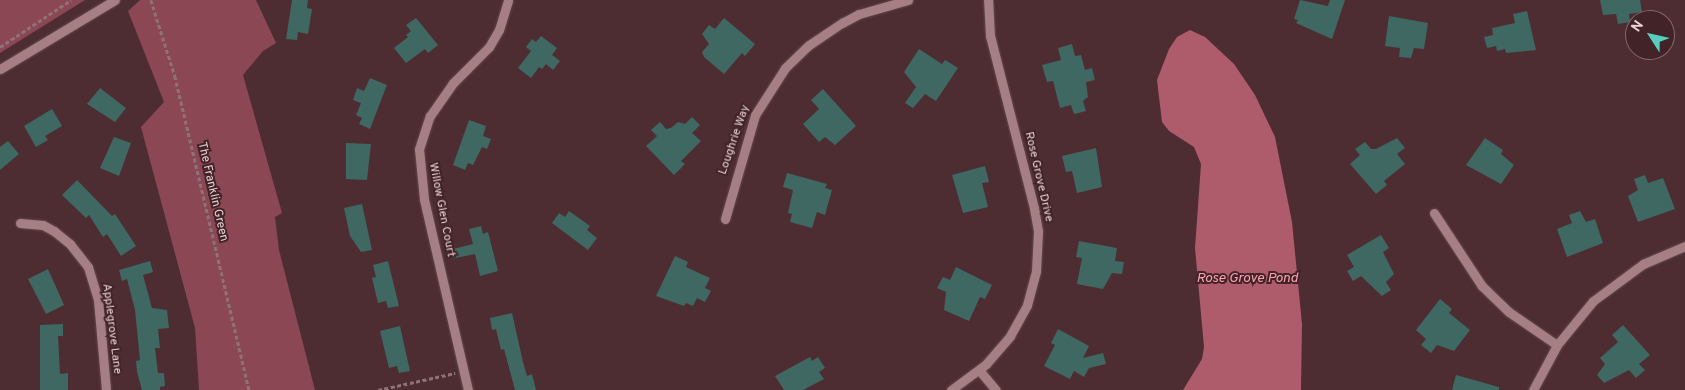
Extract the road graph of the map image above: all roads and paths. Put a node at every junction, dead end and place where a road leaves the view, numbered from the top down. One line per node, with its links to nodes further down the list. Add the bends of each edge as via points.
1 (71, 0): 7 (path)
2 (115, 0): 8 (street)
3 (152, 0): 17 (path, The Franklin Green, via 176,76)
4 (508, 0): 15 (street, Willow Glen Court, via 499,30 489,47 453,84 430,116 419,149 424,199)
5 (908, 0): 10 (street, Loughrie Way, via 850,19 825,33 785,68 755,115)
6 (986, 0): 14 (street, Rose Grove Drive, via 990,36 1034,208 1038,252 1032,287 1020,320 998,351)
7 (0, 47)
8 (0, 69)
9 (1434, 213): 13 (street, via 1482,286 1516,317)
10 (725, 219)
11 (20, 223): 16 (street, Applegrove Lane, via 43,225 54,231 74,248 88,267 98,300)
12 (1685, 246): 13 (street, via 1658,256 1617,280 1581,313)
13 (1557, 345): 22 (street)
14 (979, 370): 20 (street, Rose Grove Drive); 21 (street)
15 (463, 371): 18 (path); 19 (street, Willow Glen Court)
16 (106, 390)
17 (249, 390)
18 (378, 390)
19 (468, 390)
20 (951, 390)
21 (996, 390)
22 (1534, 390)

